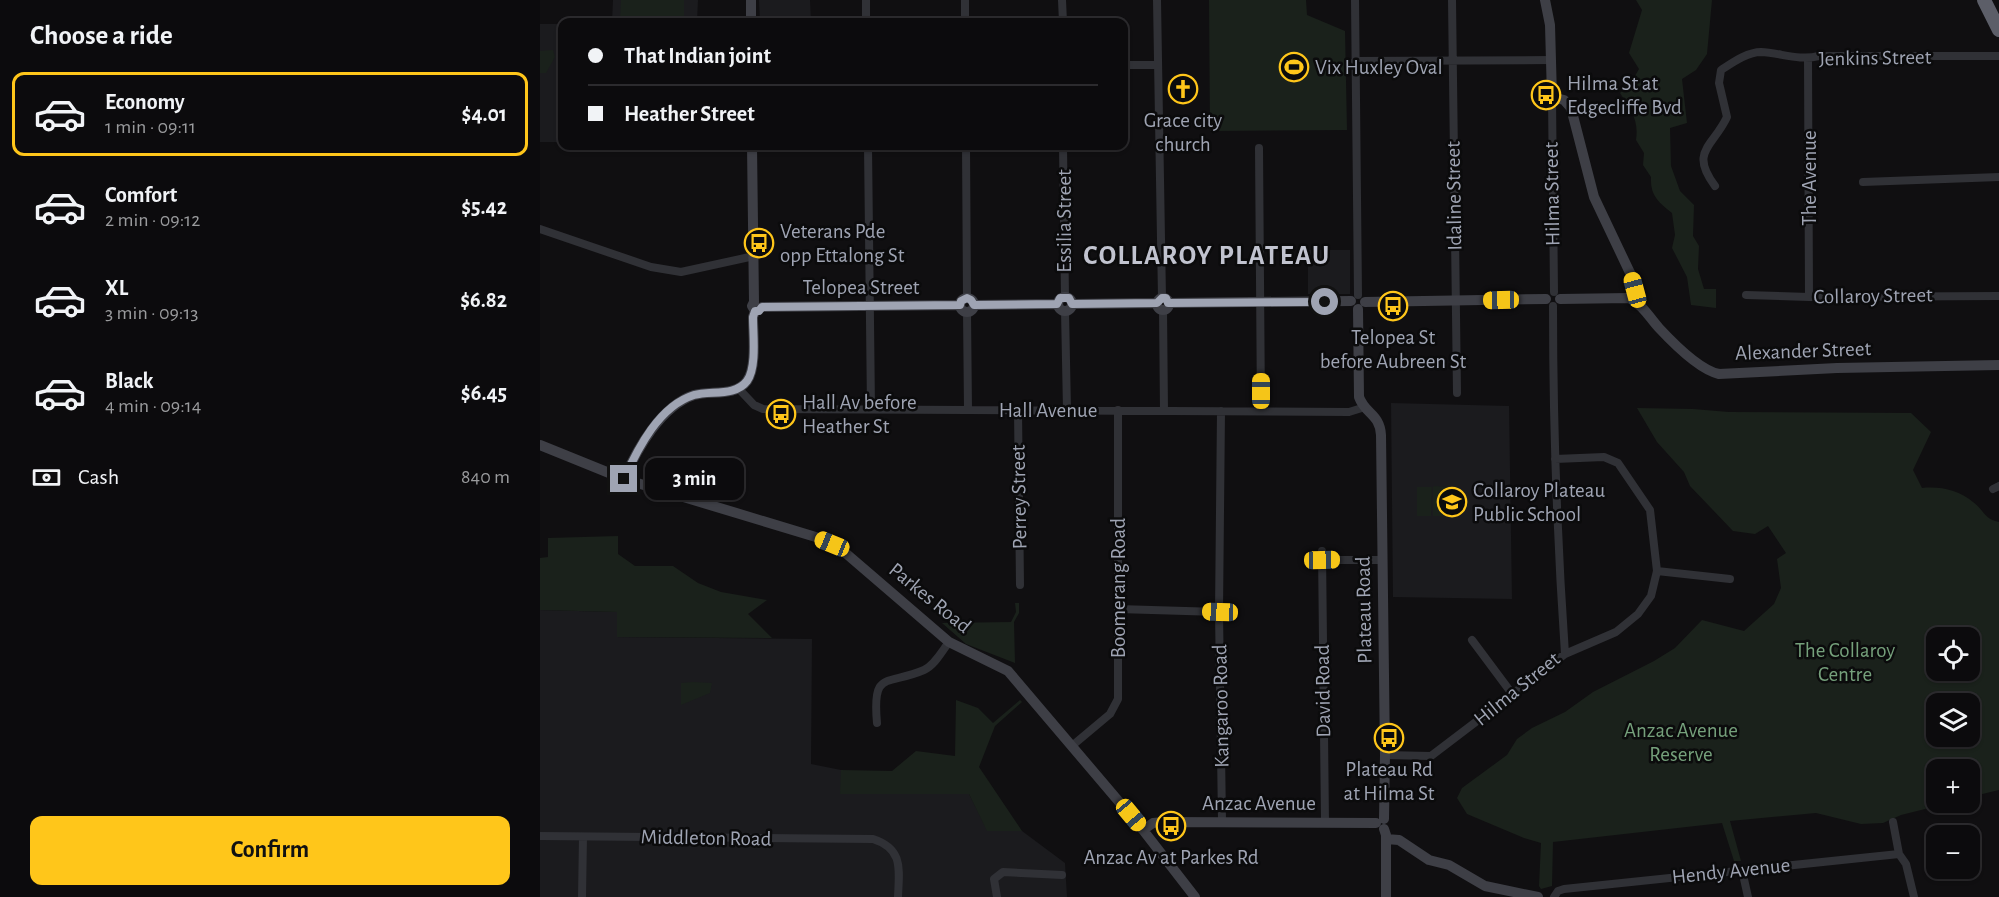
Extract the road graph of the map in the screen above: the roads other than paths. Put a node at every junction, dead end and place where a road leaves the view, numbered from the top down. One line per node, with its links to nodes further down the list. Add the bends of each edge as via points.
1 (751, 0): 10 (street)
2 (866, 0): 11 (street)
3 (965, 0): 12 (street)
4 (1062, 0): 13 (street)
5 (1157, 0): 21 (street)
6 (1355, 0): 19 (street)
7 (1452, 0): 17 (street, Idaline Street)
8 (1545, 0): 18 (street)
9 (1984, 0): 14 (highway)
10 (751, 18)
11 (866, 18)
12 (965, 18)
13 (1063, 18)
14 (1999, 30)
15 (1999, 56): 16 (street, Jenkins Street)
16 (1808, 59): 30 (street, Jenkins Street, via 1759,52 1721,70 1719,83 1727,117 1707,146 1703,160 1705,173); 35 (street, The Avenue)
17 (1453, 60): 18 (street); 19 (street); 37 (street, Idaline Street)
18 (1551, 60): 22 (street)
19 (1355, 61): 39 (street)
20 (1128, 65): 21 (street)
21 (1158, 65): 41 (street)
22 (1552, 97): 36 (street, Hilma Street); 40 (street, via 1564,100 1571,108 1594,198 1632,277)
23 (1258, 148): 38 (street)
24 (752, 150): 32 (street)
25 (868, 150): 45 (street)
26 (966, 150): 43 (street)
27 (1063, 150): 42 (street, Essilia Street)
28 (1999, 177): 29 (street)
29 (1863, 182)
30 (1715, 186)
31 (540, 229): 32 (street, via 651,267 681,272)
32 (753, 256): 44 (street)
33 (1746, 295): 35 (street, Collaroy Street)
34 (1999, 296): 35 (street, Collaroy Street)
35 (1809, 297)
36 (1553, 299): 37 (street, Telopea Street); 40 (street, Telopea Street, via 1629,298); 59 (street, Hilma Street)
37 (1456, 301): 39 (street, Telopea Street); 48 (street, Idaline Street)
38 (1260, 302): 39 (street, Telopea Street); 41 (street, Telopea Street); 57 (street)
39 (1358, 302): 49 (street, via 1359,397)
40 (1637, 302): 46 (street, Alexander Street, via 1659,328 1710,372 1719,374)
41 (1162, 303): 42 (street, Telopea Street); 55 (street)
42 (1065, 304): 43 (street, Telopea Street); 53 (street, Essilia Street)
43 (967, 305): 45 (street, Telopea Street); 51 (street)
44 (757, 306): 45 (street, Telopea Street); 47 (street, via 753,317 751,374)
45 (869, 306): 50 (street)
46 (1999, 365)
47 (738, 388): 50 (street, Hall Avenue, via 754,405 763,408); 60 (street, via 694,395 665,413)
48 (1457, 393)
49 (1365, 407): 57 (street, Hall Avenue, via 1349,412); 63 (street, Plateau Road, via 1381,430)
50 (871, 409): 51 (street, Hall Avenue)
51 (968, 410): 52 (street, Hall Avenue)
52 (1018, 410): 53 (street, Hall Avenue); 66 (street, Perrey Street)
53 (1067, 410): 54 (street, Hall Avenue)
54 (1118, 410): 55 (street, Hall Avenue); 67 (street, Boomerang Road)
55 (1164, 411): 56 (street, Hall Avenue)
56 (1221, 411): 57 (street, Hall Avenue); 68 (street, Kangaroo Road)
57 (1261, 411)
58 (540, 445): 60 (street, Parkes Road)
59 (1555, 459): 64 (street, via 1604,457 1618,463 1650,510); 71 (street, Hilma Street)
60 (624, 479): 70 (street, Parkes Road, via 832,544)
61 (1322, 551): 62 (street, David Road)
62 (1322, 560): 63 (street); 78 (street, David Road)
63 (1383, 560): 75 (street, Plateau Road)
64 (1657, 571): 65 (street); 71 (street, via 1651,596 1638,614 1616,632)
65 (1730, 579)
66 (1020, 585)
67 (1118, 609): 68 (street); 74 (street, Boomerang Road, via 1118,699 1110,714)
68 (1220, 612): 76 (street, Kangaroo Road)
69 (1472, 640): 72 (street)
70 (949, 642): 73 (street, via 931,666 881,685 875,703); 74 (street, Parkes Road, via 1008,671)
71 (1566, 654): 72 (street, Hilma Street)
72 (1513, 695): 75 (street, Hilma Street, via 1431,756)
73 (877, 723)
74 (1073, 746): 80 (street, Parkes Road)
75 (1385, 756): 79 (street, Plateau Road)
76 (1222, 821): 78 (street, Anzac Avenue); 80 (street, Anzac Avenue, via 1157,822)
77 (1893, 822): 83 (street)
78 (1325, 823): 79 (street, Anzac Avenue)
79 (1383, 827): 90 (street, Plateau Road); 91 (street, Anzac Avenue, via 1430,860 1485,886)
80 (1143, 830): 89 (street, Parkes Road)
81 (540, 836): 82 (street, Middleton Road)
82 (583, 837): 86 (street); 87 (street, Middleton Road, via 873,839 895,852)
83 (1899, 854): 84 (street, Hendy Avenue); 94 (street, via 1906,864)
84 (1742, 870): 92 (street, Hendy Avenue, via 1564,889); 93 (street)
85 (1062, 875): 88 (street, via 1003,872 994,879)
86 (582, 897)
87 (898, 897)
88 (998, 897)
89 (1195, 897)
90 (1386, 897)
91 (1538, 897)
92 (1554, 897)
93 (1748, 897)
94 (1914, 897)

